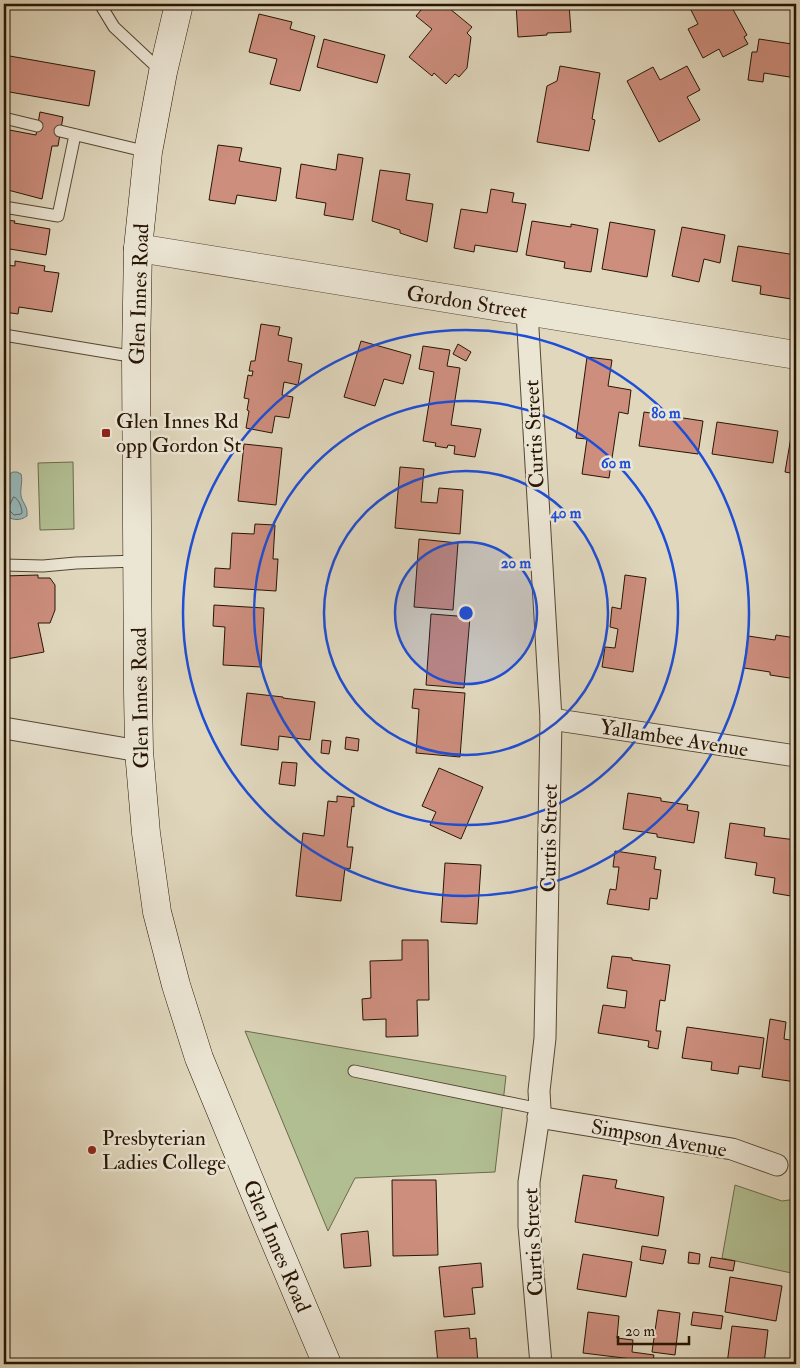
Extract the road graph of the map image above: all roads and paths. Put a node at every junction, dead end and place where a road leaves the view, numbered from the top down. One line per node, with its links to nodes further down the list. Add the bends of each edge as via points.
1 (100, 4): 3 (lane, via 114,27)
2 (179, 4): 3 (main road, Glen Innes Road)
3 (163, 72): 8 (main road, Glen Innes Road)
4 (4, 118): 5 (lane)
5 (37, 126)
6 (60, 131): 7 (lane)
7 (75, 135): 8 (lane); 9 (lane, via 58,216)
8 (148, 152): 10 (main road, Glen Innes Road)
9 (4, 206)
10 (138, 248): 11 (main road, Gordon Street); 14 (main road, Glen Innes Road)
11 (527, 312): 13 (main road, Gordon Street); 17 (street, Curtis Street)
12 (4, 335): 14 (lane)
13 (796, 355)
14 (136, 358): 15 (main road, Glen Innes Road)
15 (137, 561): 16 (lane); 19 (main road, Glen Innes Road)
16 (4, 565)
17 (551, 719): 20 (street, Yallambee Avenue); 22 (street, Curtis Street, via 545,1038)
18 (4, 728): 19 (street)
19 (139, 750): 24 (main road, Glen Innes Road, via 157,912 176,985 199,1058)
20 (796, 756)
21 (354, 1071): 22 (lane)
22 (539, 1113): 23 (street, Simpson Avenue, via 732,1150); 25 (street, Curtis Street, via 529,1182 529,1226)
23 (777, 1165)
24 (327, 1364)
25 (541, 1364)

